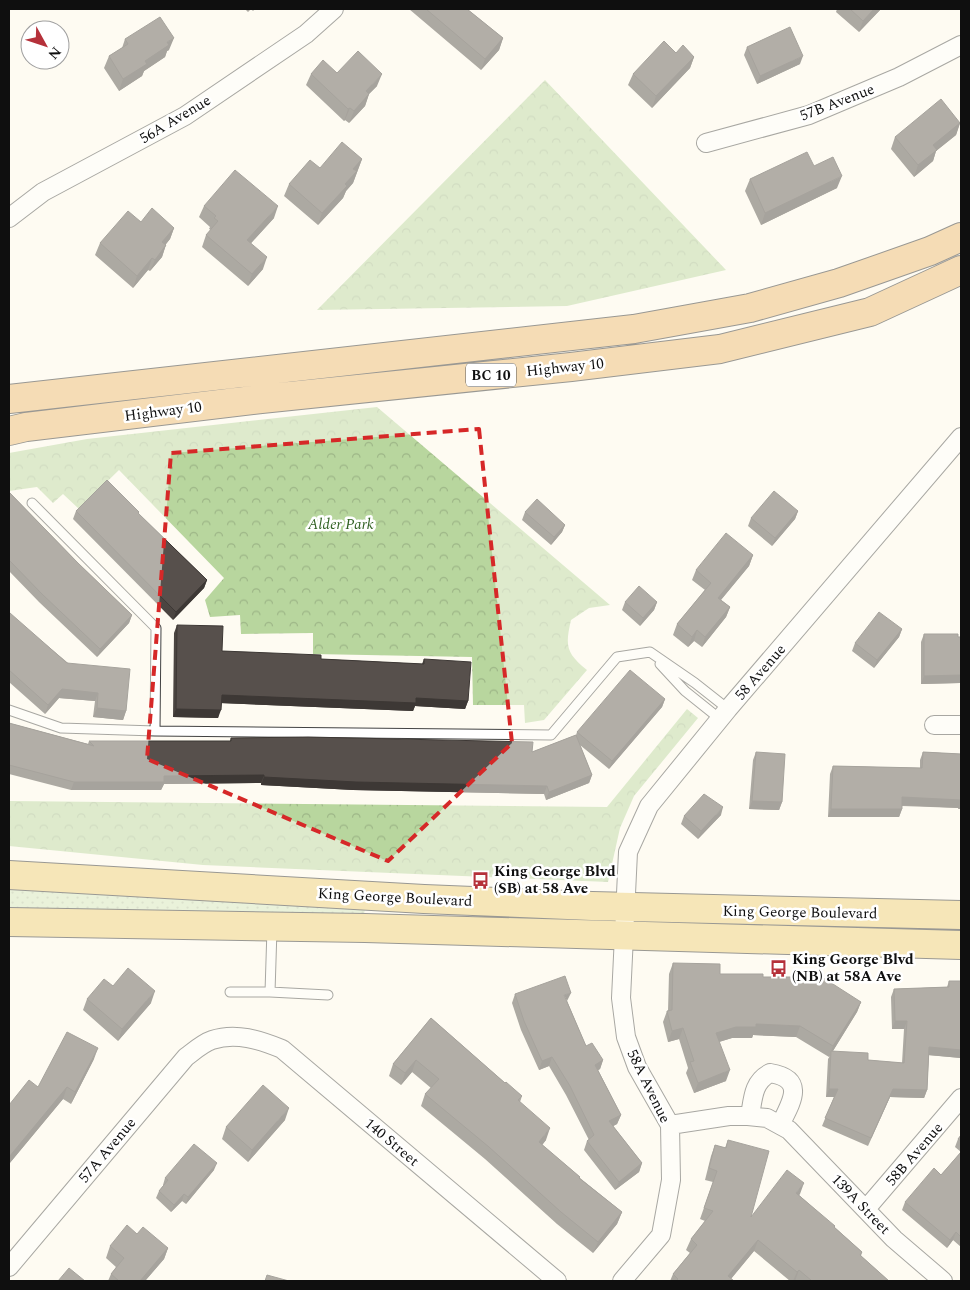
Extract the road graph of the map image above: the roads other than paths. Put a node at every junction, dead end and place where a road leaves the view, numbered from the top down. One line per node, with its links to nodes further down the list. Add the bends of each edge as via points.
1 (334, 9): 4 (street, 56A Avenue, via 306,34 185,116 43,192)
2 (961, 45): 3 (street, 57B Avenue, via 899,77 810,115)
3 (706, 143)
4 (9, 218)
5 (961, 237): 7 (highway, Highway 10 / BC 10, via 839,283 750,308 634,329)
6 (961, 270): 8 (highway, Highway 10 / BC 10, via 870,312 720,349 241,401)
7 (9, 399)
8 (9, 431)
9 (961, 436): 12 (street, 58 Avenue)
10 (32, 503): 15 (lane, via 156,628)
11 (9, 710): 15 (lane, via 61,728)
12 (724, 714): 15 (lane, via 696,683 650,652 617,657 552,735); 17 (street, 58 Avenue, via 649,806 628,852)
13 (934, 725): 14 (street)
14 (961, 725)
15 (155, 731)
16 (9, 875): 17 (main road, King George Boulevard)
17 (625, 907): 18 (main road, King George Boulevard); 21 (street, 58 Avenue)
18 (961, 915)
19 (9, 922): 20 (main road, King George Boulevard)
20 (272, 926): 21 (main road, King George Boulevard); 24 (lane)
21 (623, 936): 22 (main road, King George Boulevard); 29 (street, 58A Avenue, via 620,998 626,1037 637,1067)
22 (961, 945)
23 (230, 992): 24 (lane)
24 (270, 992): 25 (lane)
25 (328, 995)
26 (212, 1040): 32 (street, 57A Avenue, via 186,1056); 33 (street, 140 Street, via 244,1037 282,1049)
27 (961, 1098): 31 (street, 58B Avenue)
28 (750, 1116): 29 (street, 139A Street); 30 (street, 139A Street, via 766,1118); 30 (street, via 758,1082 770,1073 778,1074 794,1087)
29 (670, 1125): 34 (street, 58A Avenue, via 671,1180 661,1235)
30 (780, 1125): 31 (street, 139A Street, via 789,1130)
31 (866, 1209): 35 (street, 139A Street, via 894,1239)
32 (9, 1267)
33 (557, 1281)
34 (622, 1281)
35 (943, 1281)

